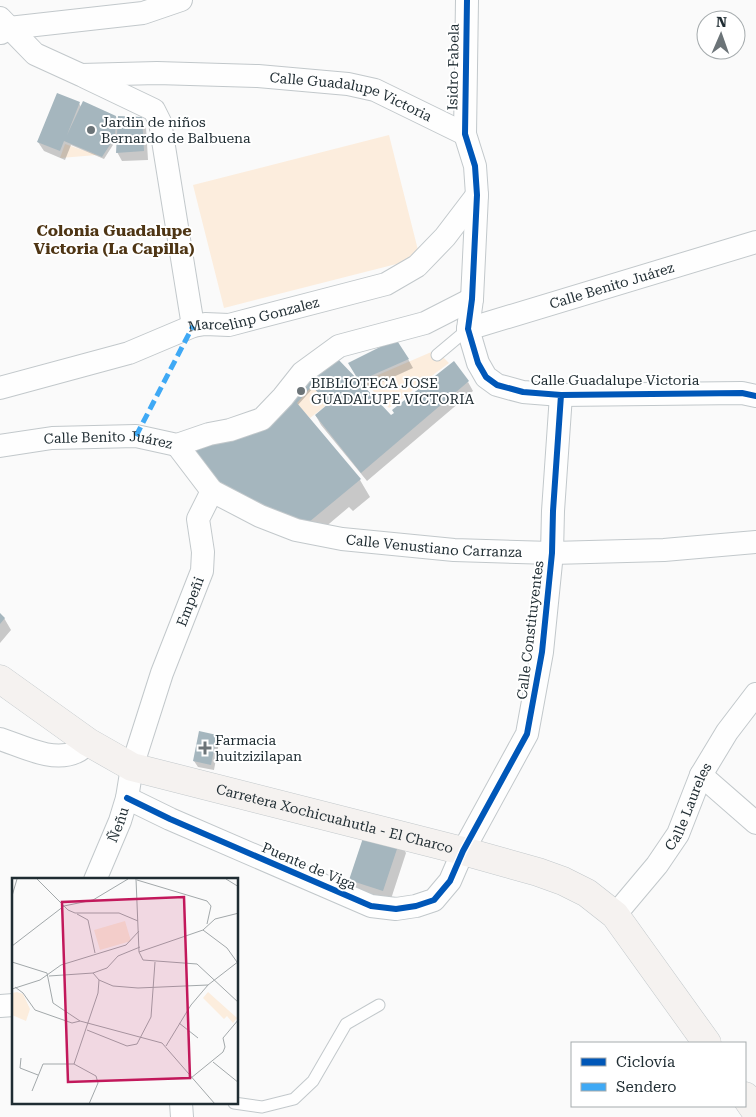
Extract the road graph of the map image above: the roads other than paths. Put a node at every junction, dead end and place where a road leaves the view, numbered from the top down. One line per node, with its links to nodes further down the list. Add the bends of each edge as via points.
1 (181, 0): 3 (street, via 143,13)
2 (466, 0): 5 (street, Isidro Fabela)
3 (3, 27): 4 (street, Calle Guadalupe Victoria, via 35,54)
4 (81, 75): 5 (street, Calle Guadalupe Victoria, via 258,76 348,84 375,90); 9 (street, via 154,110 160,122)
5 (465, 134): 6 (street, Calle Guadalupe Victoria, via 475,166)
6 (477, 195): 8 (street, Calle Guadalupe Victoria); 9 (street, Marcelinp Gonzalez, via 417,266 386,284 229,325)
7 (756, 242): 10 (street, Calle Benito Juárez)
8 (472, 299): 10 (street, Calle Guadalupe Victoria); 15 (street, Calle Benito Juárez, via 425,323 338,346 302,373 262,419)
9 (192, 326): 12 (street, Marcelinp Gonzalez, via 129,353)
10 (468, 329): 11 (lane); 13 (street, Calle Guadalupe Victoria, via 478,362 486,377 496,385 523,392)
11 (438, 354)
12 (0, 388)
13 (561, 395): 14 (street, Calle Guadalupe Victoria, via 742,393); 19 (street, Calle Constituyentes)
14 (756, 396)
15 (178, 445): 16 (street, Calle Benito Juárez, via 136,436 52,438); 17 (street)
16 (0, 446)
17 (212, 491): 19 (street, Calle Venustiano Carranza, via 296,530 342,539 454,550); 24 (street, Empeñi, via 198,519 202,571 162,673)
18 (756, 542): 19 (street, Calle Venustiano Carranza, via 664,550)
19 (552, 553): 28 (street, Calle Constituyentes, via 542,652 527,734)
20 (0, 679): 23 (main road, Carretera Xochicuahutla - El Charco)
21 (756, 694): 25 (street, Calle Laureles, via 726,732)
22 (0, 738): 23 (street, via 57,756 78,752)
23 (88, 742): 24 (main road, Carretera Xochicuahutla - El Charco)
24 (132, 767): 26 (street, Ñeñu); 28 (main road, Carretera Xochicuahutla - El Charco)
25 (702, 775): 27 (street); 30 (street, Calle Laureles, via 678,834)
26 (127, 798): 28 (street, Puente de Viga, via 371,906 396,909 434,900 450,881); 29 (street, Ñeñu)
27 (756, 823)
28 (463, 851): 30 (main road, Carretera Xochicuahutla - El Charco, via 563,881 587,893)
29 (96, 878)
30 (615, 915): 32 (main road, Carretera Xochicuahutla - El Charco)
31 (379, 1005): 35 (lane, via 346,1024 312,1081 294,1099 262,1107)
32 (706, 1042)
33 (746, 1097): 36 (main road)
34 (181, 1104): 37 (street)
35 (239, 1104)
36 (756, 1112)
37 (182, 1117)

